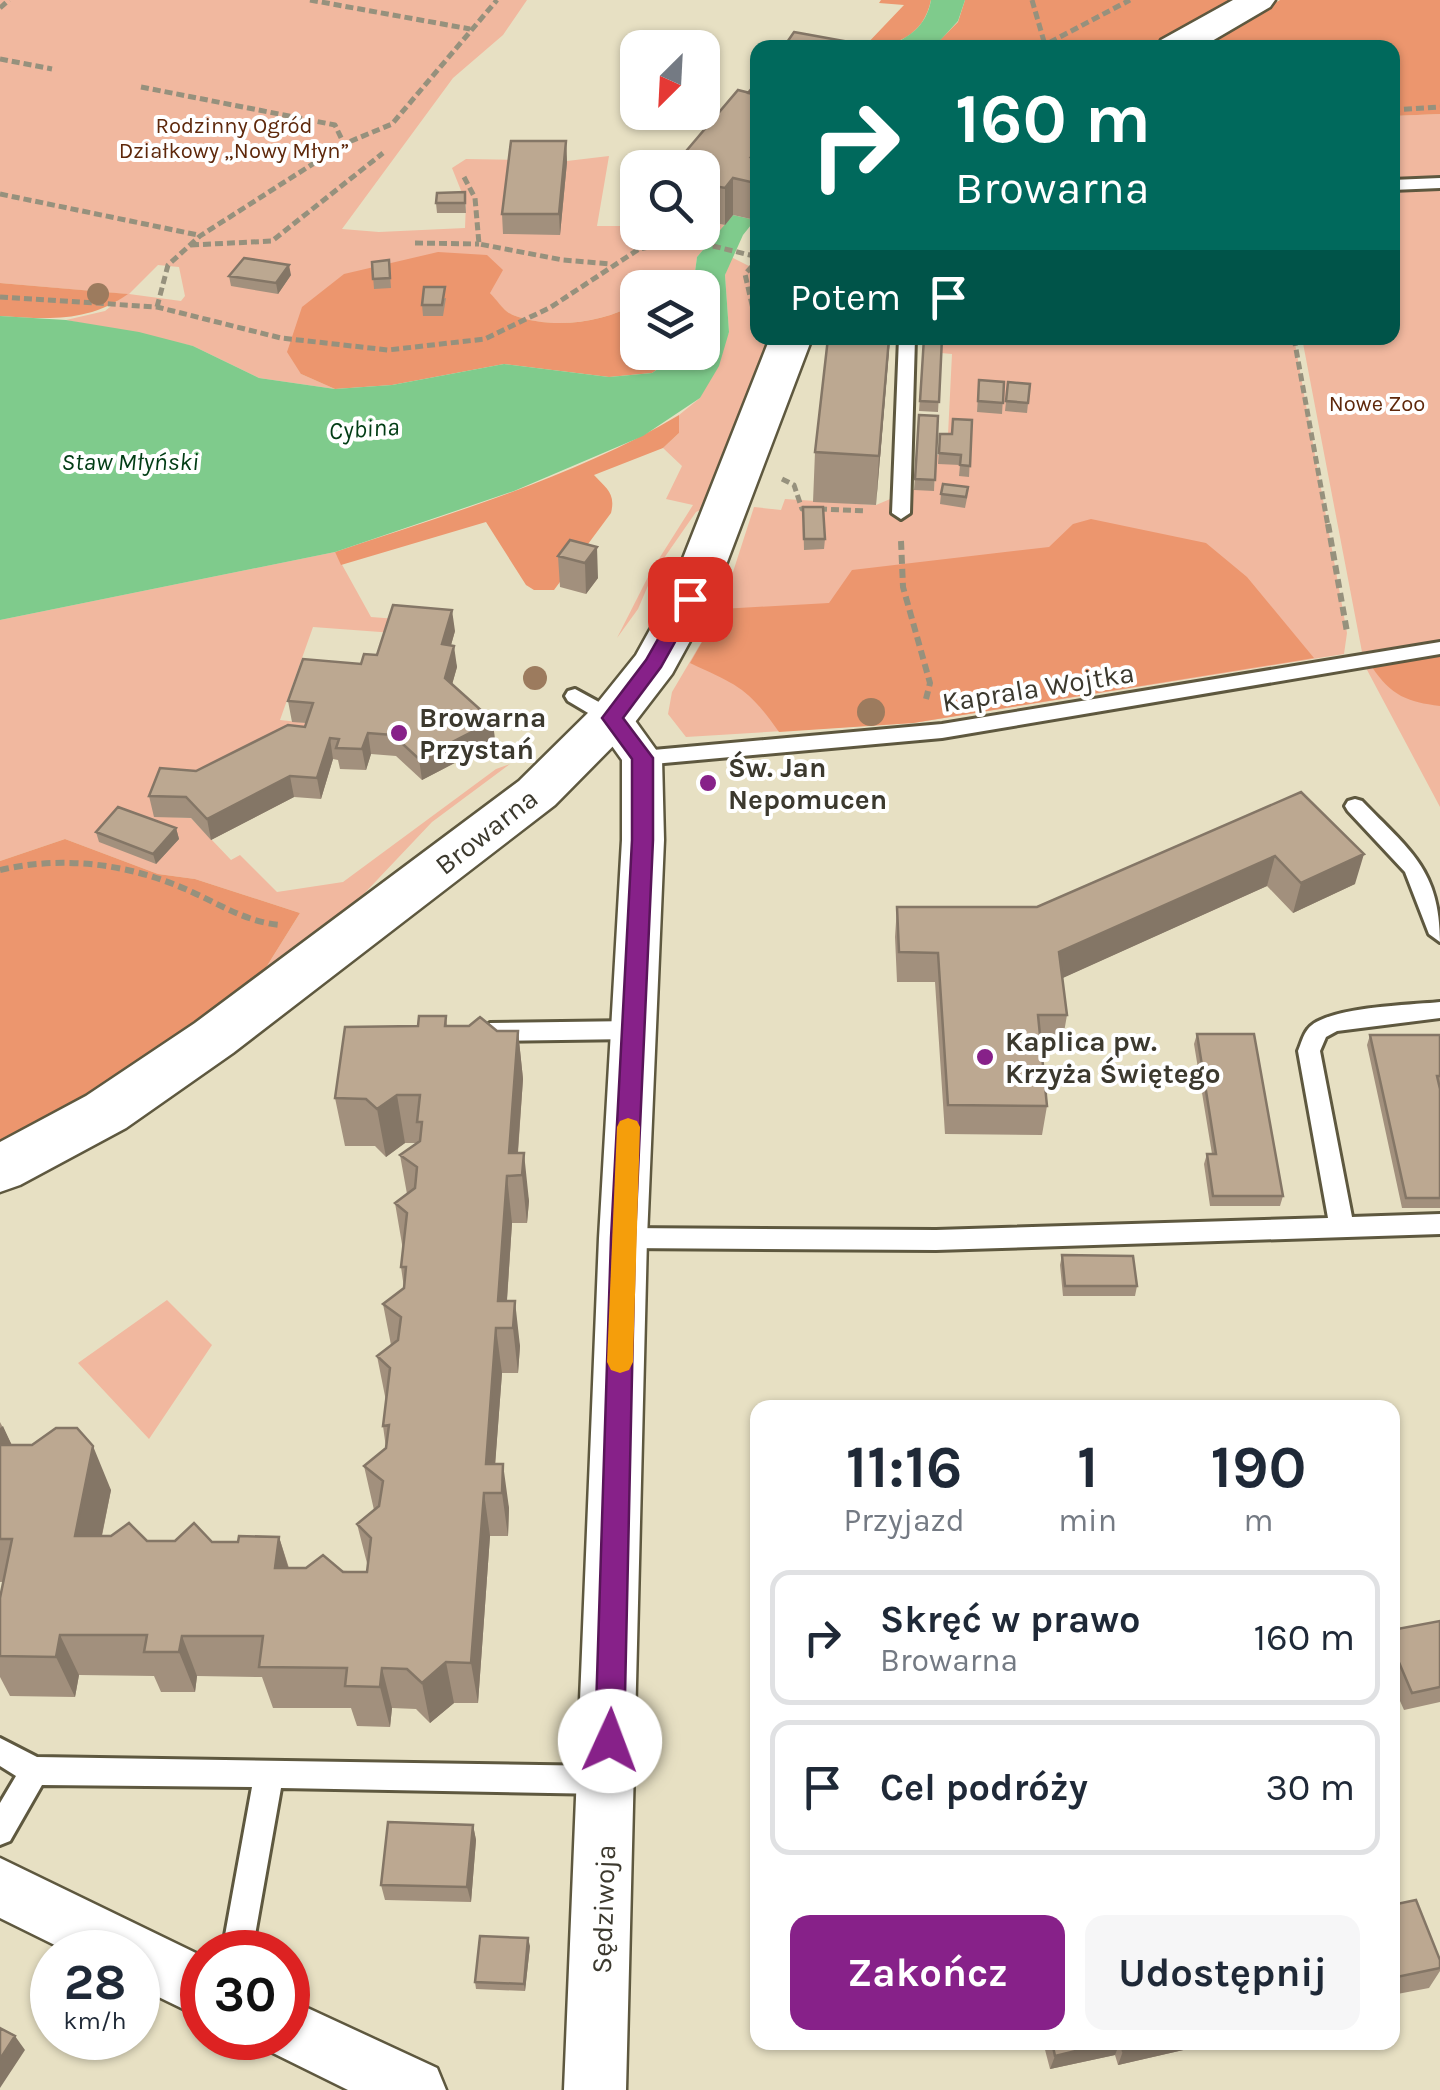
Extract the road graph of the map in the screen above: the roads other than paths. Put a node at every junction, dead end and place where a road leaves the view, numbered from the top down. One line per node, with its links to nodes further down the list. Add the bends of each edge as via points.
1 (1258, 0): 2 (street)
2 (1188, 40)
3 (1440, 183): 4 (lane)
4 (1400, 185)
5 (787, 345): 9 (street, Browarna, via 676,626)
6 (907, 345): 7 (lane)
7 (901, 513)
8 (1440, 648): 9 (lane, Kaprala Wojtka, via 906,734)
9 (610, 724): 13 (street, Sędziwoja); 15 (street, Browarna, via 536,792 214,1038 106,1112)
10 (1355, 806): 11 (lane, via 1414,868)
11 (1440, 934)
12 (1440, 1010): 17 (lane, via 1333,1023 1317,1032 1309,1051)
13 (633, 1030): 14 (lane); 18 (street, Sędziwoja)
14 (462, 1034)
15 (0, 1170)
16 (1440, 1224): 17 (lane)
17 (1342, 1227): 18 (lane, via 936,1240)
18 (623, 1238): 22 (street, Sędziwoja)
19 (0, 1750): 20 (lane)
20 (34, 1771): 21 (lane); 23 (lane)
21 (270, 1774): 22 (lane); 26 (lane)
22 (608, 1780): 29 (street, Sędziwoja)
23 (0, 1831)
24 (0, 1887): 25 (street)
25 (86, 1930)
26 (240, 1930)
27 (310, 2040): 28 (street)
28 (415, 2090)
29 (595, 2090)

